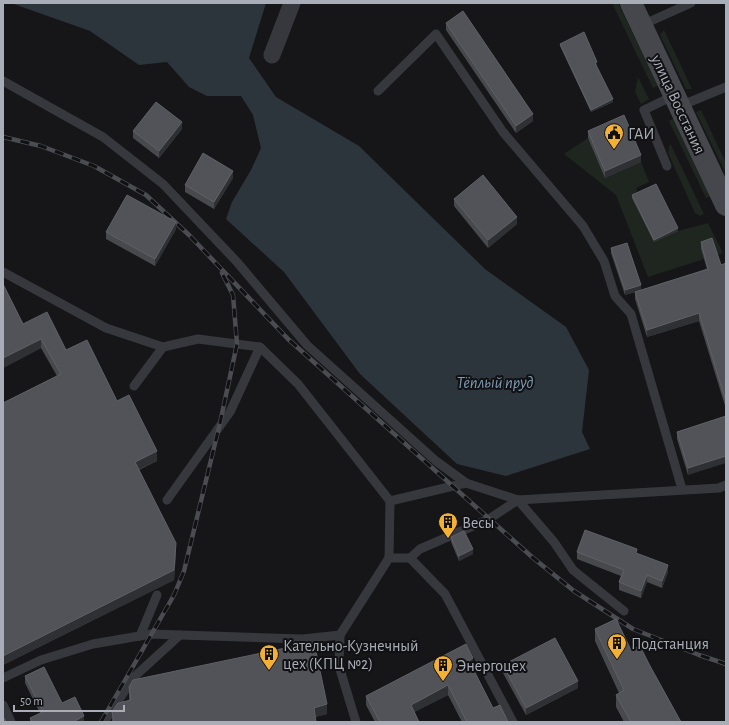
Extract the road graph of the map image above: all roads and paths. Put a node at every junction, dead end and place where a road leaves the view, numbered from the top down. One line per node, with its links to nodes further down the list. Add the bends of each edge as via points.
1 (292, 3): 5 (street)
2 (631, 3): 4 (street, улица Восстания)
3 (691, 3): 4 (lane)
4 (642, 25): 9 (street, улица Восстания)
5 (272, 56)
6 (3, 81): 16 (lane, via 103,137 163,184 237,262 308,344 436,461)
7 (726, 87): 9 (lane)
8 (378, 91): 18 (lane, via 436,34 503,132 583,226 604,261 615,296 631,314)
9 (678, 100): 10 (lane, via 644,110); 11 (street, улица Восстания)
10 (667, 166)
11 (726, 205)
12 (3, 272): 13 (lane, via 106,328)
13 (163, 347): 14 (lane, via 198,339); 15 (lane)
14 (260, 347): 19 (lane, via 230,412); 21 (lane, via 298,384)
15 (134, 386)
16 (466, 483): 20 (lane); 21 (lane)
17 (724, 488): 18 (lane)
18 (682, 489): 20 (lane)
19 (167, 500)
20 (518, 500): 23 (lane, via 489,519 420,549); 25 (lane, via 554,542 573,570)
21 (390, 501): 22 (lane)
22 (389, 558): 23 (lane); 28 (lane)
23 (410, 558): 34 (lane, via 445,594)
24 (157, 595): 27 (lane)
25 (624, 611)
26 (180, 635): 27 (lane); 28 (lane, via 303,639); 32 (lane, via 134,677)
27 (140, 636): 29 (lane, via 93,644 41,660)
28 (340, 636): 33 (lane, via 339,666)
29 (3, 678)
30 (3, 705): 31 (lane)
31 (7, 720)
32 (104, 722)
33 (356, 722)
34 (513, 722)

